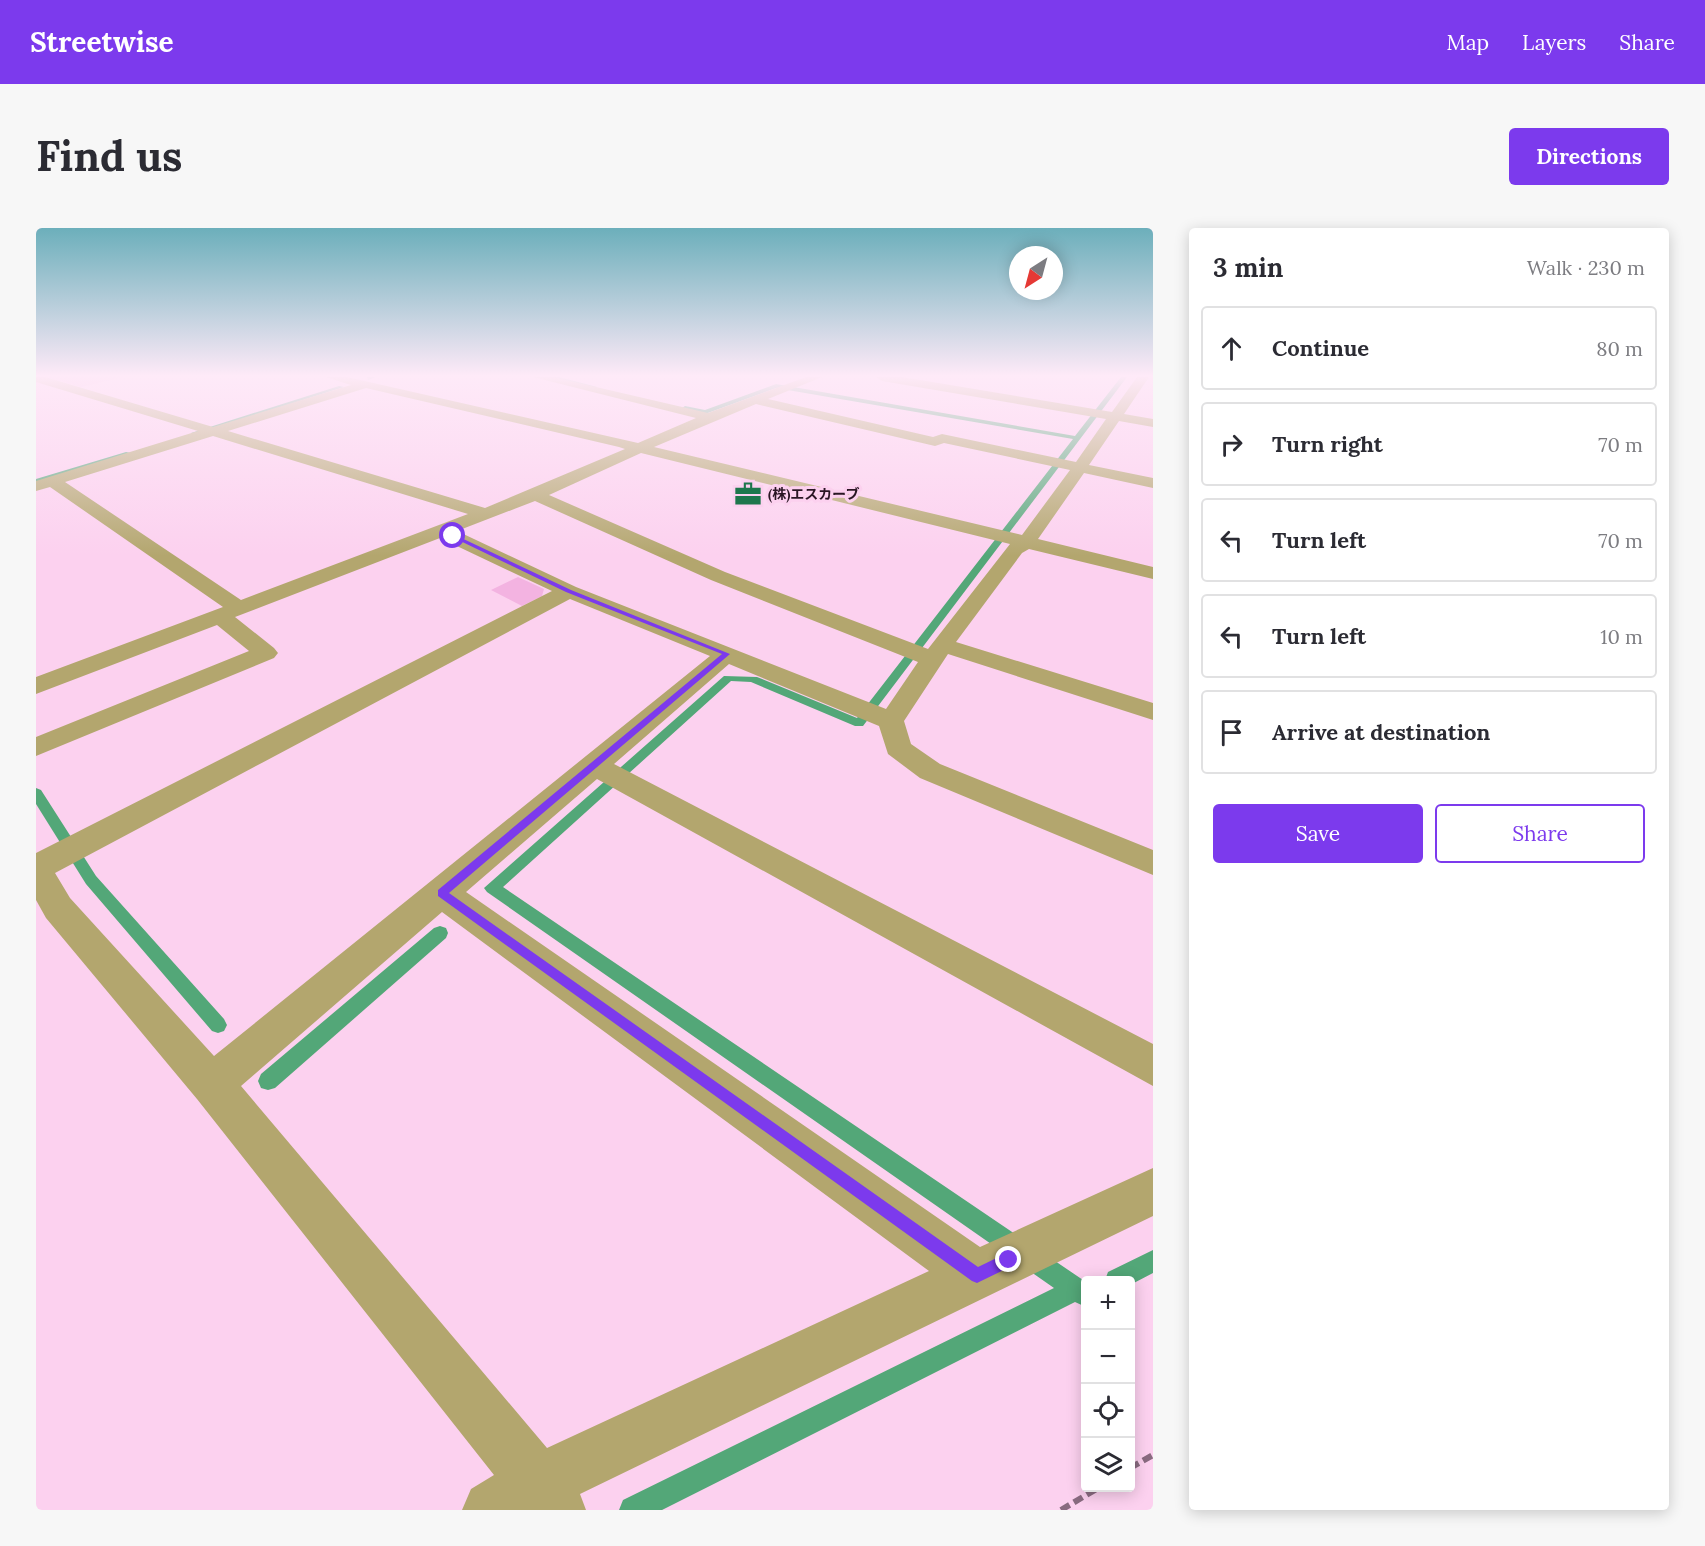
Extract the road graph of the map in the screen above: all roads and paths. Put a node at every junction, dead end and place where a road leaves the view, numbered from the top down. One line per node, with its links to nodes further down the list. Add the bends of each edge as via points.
1 (188, 437): 10 (street)
2 (232, 437): 12 (street)
3 (594, 437): 7 (street)
4 (666, 437): 7 (street)
5 (913, 437): 8 (street, via 935,442 942,438)
6 (1085, 437): 8 (street)
7 (642, 448): 11 (street); 14 (street)
8 (1064, 465): 9 (street); 14 (street)
9 (1153, 483)
10 (44, 484): 17 (street)
11 (536, 495): 12 (street); 18 (street, via 666,554)
12 (486, 514): 13 (street)
13 (441, 531): 16 (street); 17 (street)
14 (1008, 538): 15 (street); 18 (street, via 1015,549)
15 (1153, 573)
16 (569, 591): 19 (street); 25 (street)
17 (230, 612): 20 (street); 23 (street, via 266,653)
18 (923, 651): 21 (street); 22 (street)
19 (727, 654): 22 (street); 24 (street)
20 (36, 686)
21 (1153, 712)
22 (875, 714): 26 (street, via 898,748 930,771)
23 (36, 747)
24 (609, 774): 27 (street); 29 (street)
25 (54, 859): 28 (street)
26 (1153, 864)
27 (441, 893): 30 (street); 32 (street)
28 (47, 914): 30 (street)
29 (1153, 1066)
30 (212, 1084): 36 (street)
31 (1153, 1191): 32 (street)
32 (1009, 1260): 36 (street)
33 (1153, 1455): 34 (path)
34 (1135, 1466)
35 (1091, 1492): 37 (path)
36 (529, 1501)
37 (1061, 1510)

